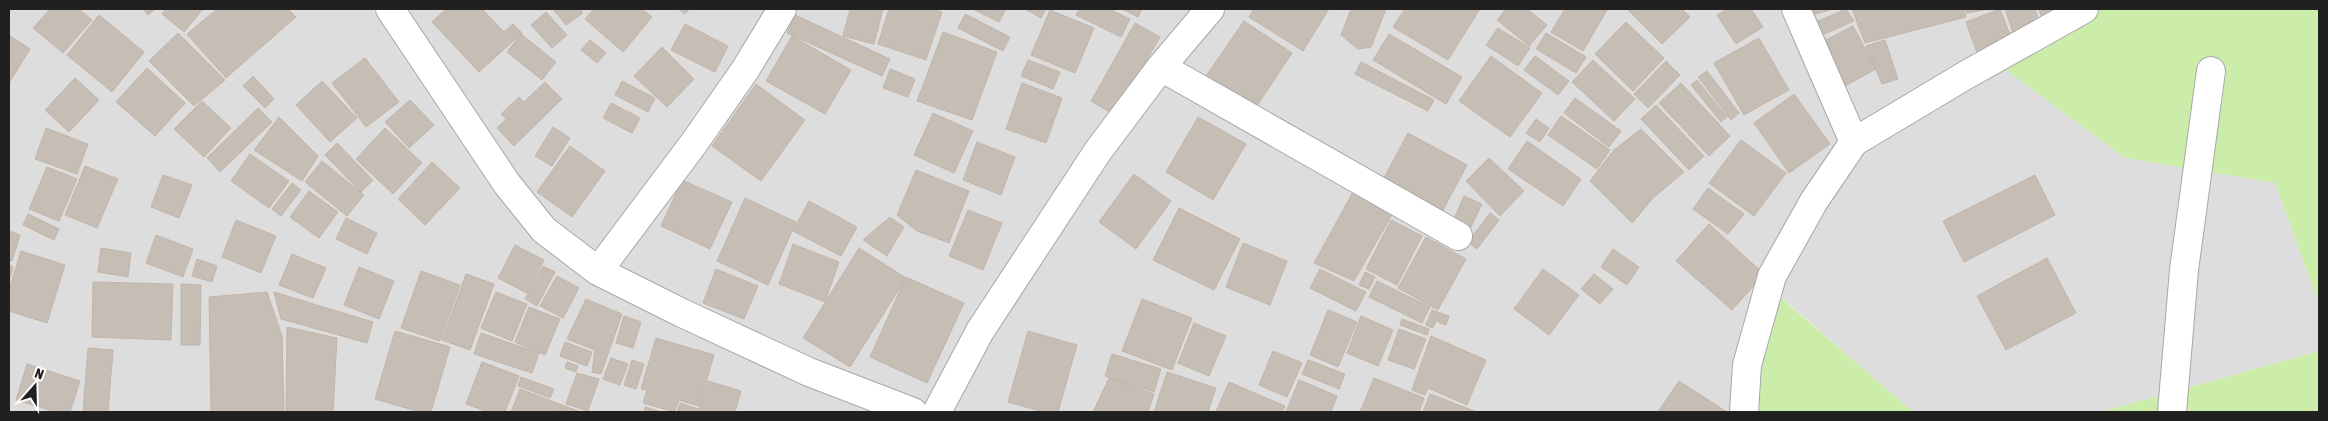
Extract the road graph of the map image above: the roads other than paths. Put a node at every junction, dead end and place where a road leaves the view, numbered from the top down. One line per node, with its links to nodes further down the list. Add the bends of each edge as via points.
1 (390, 9): 10 (street, via 507,184 544,230)
2 (782, 9): 10 (street, via 745,70 694,143)
3 (1210, 9): 6 (street)
4 (1796, 9): 8 (street)
5 (2084, 9): 8 (street, via 1966,74)
6 (1161, 67): 9 (street); 12 (street, via 1098,151 990,315)
7 (2211, 71): 14 (street, via 2184,270)
8 (1854, 142): 13 (street, via 1814,201 1772,276 1747,365)
9 (1458, 236)
10 (598, 271): 11 (street, via 809,372)
11 (913, 412)
12 (937, 412)
13 (1744, 412)
14 (2172, 412)

